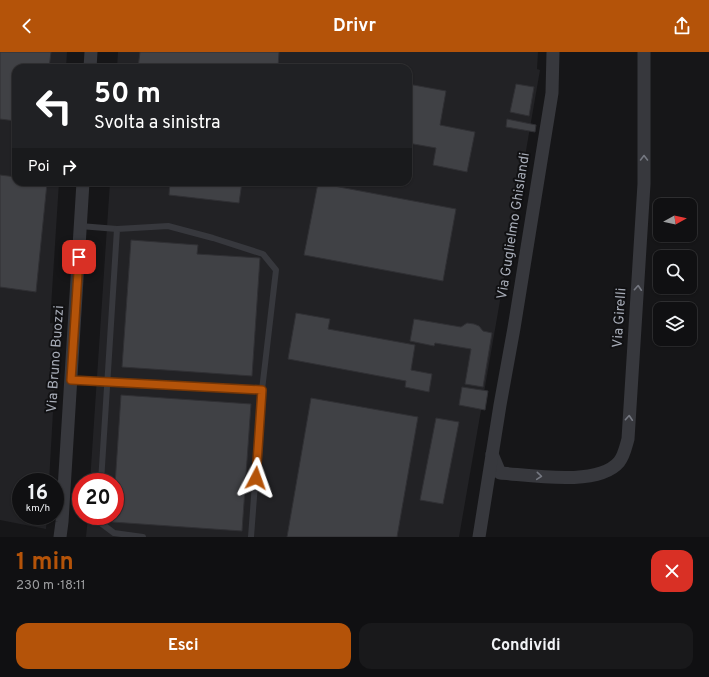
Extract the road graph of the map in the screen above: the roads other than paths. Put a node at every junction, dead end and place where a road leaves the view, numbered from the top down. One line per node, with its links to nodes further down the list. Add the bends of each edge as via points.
1 (91, 52): 4 (street)
2 (553, 52): 11 (street, Via Guglielmo Ghislandi, via 552,94)
3 (644, 52): 14 (street, Via Girelli, one-way to 3, via 566,478 587,476 607,471 619,462 624,454 628,439 644,184)
4 (90, 64)
5 (83, 186): 6 (street, Via Bruno Buozzi)
6 (80, 226): 7 (lane); 8 (street, Via Bruno Buozzi)
7 (117, 229): 9 (lane); 10 (lane, via 168,226 263,254 276,270)
8 (71, 380): 9 (lane); 16 (street, Via Bruno Buozzi)
9 (108, 382): 10 (lane); 13 (lane)
10 (262, 390): 18 (lane)
11 (500, 405): 12 (street, Via Guglielmo Ghislandi); 14 (street, Via Guglielmo Ghislandi)
12 (492, 454): 14 (street); 19 (street, Via Guglielmo Ghislandi)
13 (102, 473)
14 (500, 473): 19 (street, Via Guglielmo Ghislandi)
15 (103, 525): 17 (lane, via 114,533)
16 (60, 537)
17 (143, 537)
18 (251, 537)
19 (479, 537)

